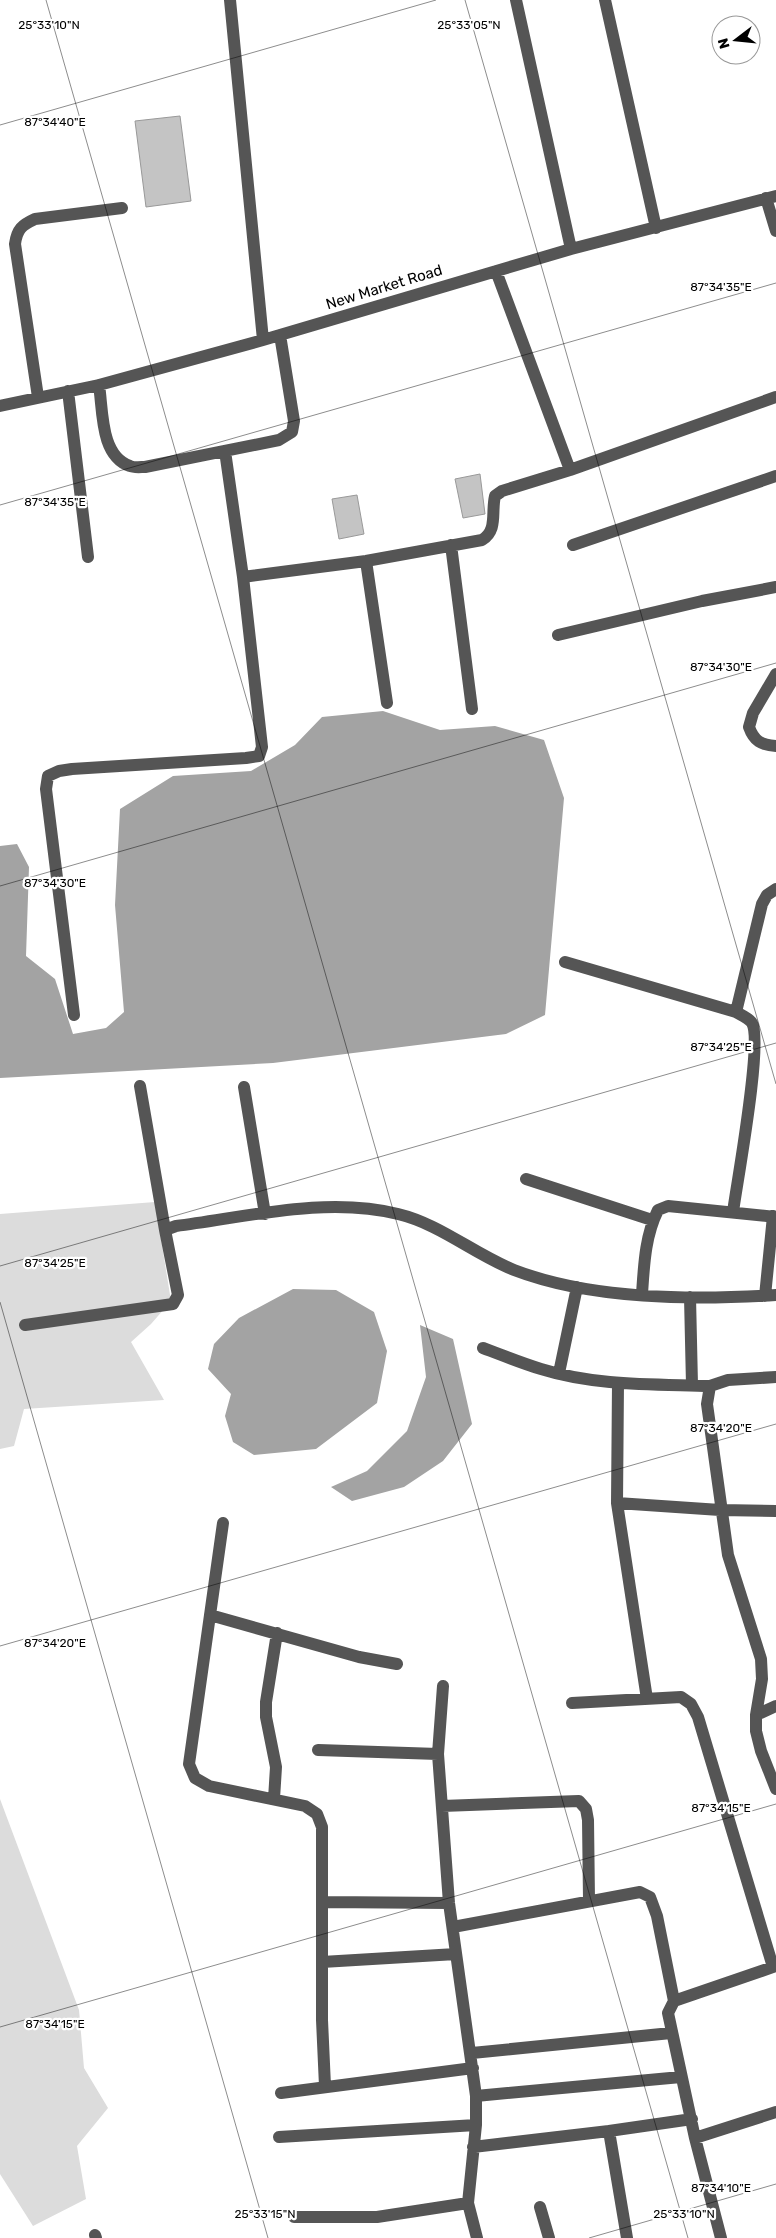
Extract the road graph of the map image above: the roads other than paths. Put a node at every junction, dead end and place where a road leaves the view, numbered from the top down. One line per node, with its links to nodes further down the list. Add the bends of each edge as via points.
1 (230, 0): 11 (street)
2 (516, 0): 8 (street)
3 (605, 0): 6 (street)
4 (771, 197): 6 (street, New Market Road); 7 (street)
5 (122, 208): 14 (street, via 35,218 17,232 15,244)
6 (656, 228): 8 (street, New Market Road)
7 (776, 231)
8 (571, 249): 9 (street, New Market Road)
9 (496, 270): 10 (street, New Market Road); 18 (street)
10 (280, 335): 11 (street, New Market Road); 17 (street, via 293,414 292,432 279,440)
11 (263, 340): 12 (street, New Market Road)
12 (99, 384): 13 (street, New Market Road); 17 (street, via 107,440 117,459 130,467 146,467)
13 (68, 391): 14 (street, New Market Road); 22 (street)
14 (38, 397): 16 (street, New Market Road)
15 (776, 397): 18 (street)
16 (0, 406)
17 (225, 451): 24 (street)
18 (570, 470): 20 (street, via 495,496 492,529 488,536)
19 (776, 476): 21 (street)
20 (451, 545): 23 (street); 29 (street)
21 (574, 545)
22 (88, 557)
23 (366, 561): 24 (street); 28 (street)
24 (243, 577): 34 (street, via 261,731 262,747 258,756 58,770 48,776 46,789)
25 (776, 587): 26 (street, via 702,600)
26 (558, 634)
27 (776, 674): 30 (street, via 753,713 749,727 754,739 767,746)
28 (387, 703)
29 (472, 709)
30 (776, 746)
31 (776, 889): 33 (street, via 762,904)
32 (565, 962): 33 (street)
33 (736, 1012): 38 (street, via 751,1021 755,1050)
34 (74, 1015)
35 (140, 1086): 42 (street)
36 (244, 1087): 39 (street)
37 (526, 1179): 41 (street)
38 (733, 1212): 40 (street); 41 (street, via 668,1206 658,1210)
39 (265, 1214): 42 (street); 43 (street, via 331,1208 398,1214 430,1225 512,1269 545,1281)
40 (775, 1217): 45 (street)
41 (652, 1220): 44 (street)
42 (165, 1230): 47 (street, via 178,1295 173,1304)
43 (577, 1287): 44 (street); 49 (street)
44 (642, 1294): 46 (street)
45 (770, 1296): 46 (street)
46 (690, 1297): 52 (street)
47 (25, 1325)
48 (483, 1348): 49 (street)
49 (559, 1373): 51 (street)
50 (776, 1377): 53 (street, via 728,1380)
51 (618, 1383): 52 (street); 54 (street)
52 (692, 1385): 53 (street)
53 (710, 1386): 55 (street, via 708,1427)
54 (617, 1503): 55 (street); 62 (street)
55 (720, 1510): 56 (street); 65 (street, via 728,1555 761,1659 762,1679)
56 (776, 1511)
57 (223, 1523): 58 (street)
58 (210, 1614): 59 (street); 69 (street, via 189,1764 196,1778 209,1786)
59 (277, 1633): 60 (street); 69 (street, via 266,1702 276,1767)
60 (397, 1664)
61 (443, 1686): 67 (street)
62 (647, 1699): 63 (street); 77 (street, via 681,1697 691,1704 698,1717)
63 (572, 1704)
64 (776, 1706): 65 (street)
65 (756, 1715): 68 (street, via 761,1751)
66 (318, 1750): 67 (street)
67 (438, 1754): 70 (street)
68 (776, 1789)
69 (274, 1799): 72 (street, via 305,1806 318,1814 322,1827)
70 (442, 1806): 71 (street, via 579,1801 586,1809 588,1820); 73 (street)
71 (589, 1900): 74 (street); 78 (street, via 640,1892 650,1897 657,1916)
72 (324, 1902): 73 (street); 76 (street)
73 (449, 1903): 74 (street)
74 (453, 1927): 75 (street)
75 (456, 1954): 76 (street); 80 (street)
76 (322, 1962): 83 (street)
77 (774, 1967): 78 (street)
78 (674, 2001): 79 (street, via 668,2013)
79 (671, 2033): 80 (street); 82 (street)
80 (472, 2053): 81 (street)
81 (473, 2068): 83 (street); 85 (street)
82 (681, 2077): 85 (street); 87 (street)
83 (325, 2086): 84 (street)
84 (281, 2093)
85 (476, 2096): 88 (street)
86 (776, 2112): 91 (street)
87 (692, 2119): 89 (street); 91 (street)
88 (476, 2125): 90 (street); 92 (street)
89 (609, 2131): 92 (street); 98 (street)
90 (279, 2137)
91 (695, 2138): 99 (street)
92 (473, 2147): 93 (street)
93 (468, 2203): 95 (street, via 377,2217); 96 (street)
94 (540, 2207): 97 (street)
95 (294, 2217)
96 (477, 2238)
97 (549, 2238)
98 (627, 2238)
99 (721, 2238)

